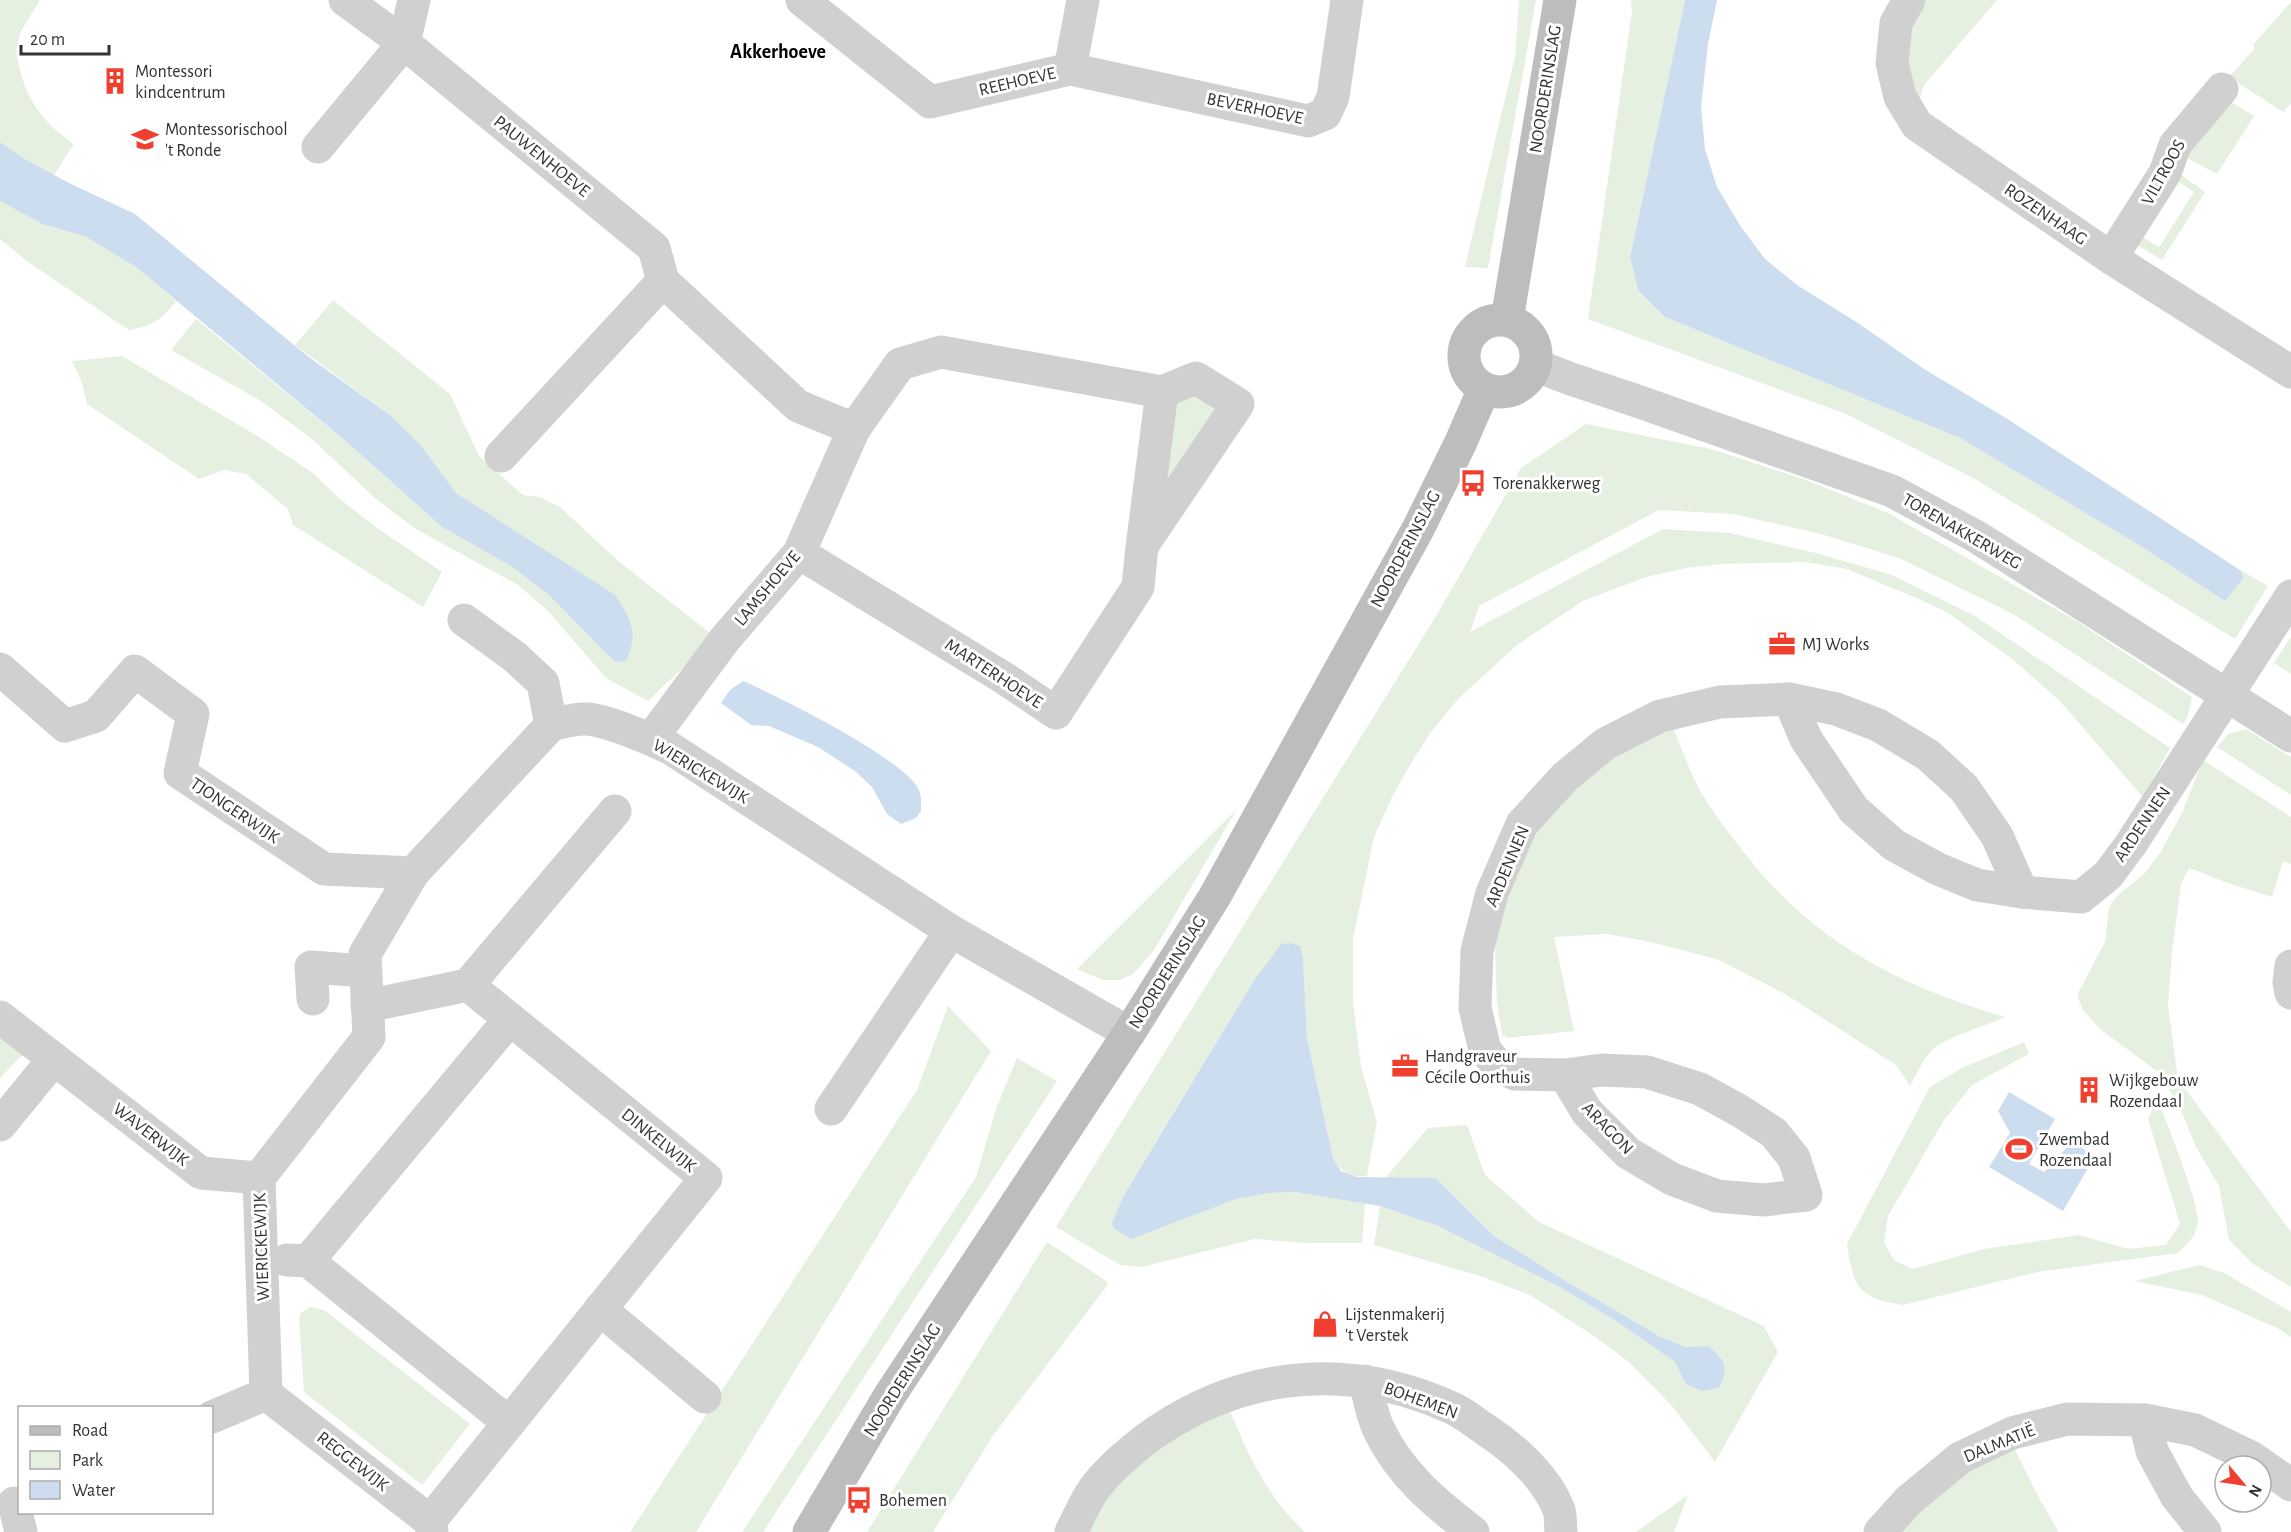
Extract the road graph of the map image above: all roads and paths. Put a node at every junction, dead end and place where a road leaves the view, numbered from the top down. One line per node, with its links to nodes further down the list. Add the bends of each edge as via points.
1 (345, 0): 8 (street, PAUWENHOEVE)
2 (414, 0): 8 (street)
3 (802, 0): 9 (street, REEHOEVE, via 930,102)
4 (1083, 0): 9 (street, REEHOEVE)
5 (1347, 0): 9 (street, BEVERHOEVE, via 1333,97 1325,114 1308,121)
6 (1560, 0): 14 (main road, NOORDERINSLAG)
7 (1909, 0): 12 (street, ROZENHAAG, via 1896,23 1892,63 1900,97 1917,125)
8 (404, 43): 11 (street); 13 (street, PAUWENHOEVE, via 654,248)
9 (1070, 69)
10 (2222, 89): 12 (street, VILTROOS, via 2175,145 2165,173)
11 (318, 147)
12 (2111, 258): 16 (street, ROZENHAAG)
13 (663, 281): 19 (street, via 798,406); 20 (street)
14 (1507, 321): 15 (main road, via 1528,332 1537,356); 17 (main road, via 1483,324 1466,344 1467,371)
15 (1535, 365): 17 (main road, via 1522,385 1507,392); 26 (street, TORENAKKERWEG, via 1892,491 1977,537)
16 (2291, 372)
17 (1484, 389): 43 (main road, NOORDERINSLAG, via 1418,529 1215,896)
18 (1162, 392): 19 (street, LAMSHOEVE, via 941,352 900,364); 21 (street, MARTERHOEVE); 21 (street, MARTERHOEVE, via 1196,378 1238,404)
19 (854, 429): 22 (street, LAMSHOEVE)
20 (501, 456)
21 (1142, 546): 22 (street, MARTERHOEVE, via 1138,587 1056,713)
22 (799, 553): 30 (street, LAMSHOEVE, via 725,639)
23 (2291, 596): 26 (street)
24 (464, 620): 28 (street, via 543,683)
25 (0, 669): 32 (street, TJONGERWIJK, via 65,726 96,716 135,671 194,714 180,773 324,869)
26 (2227, 694): 29 (street, TORENAKKERWEG); 33 (street, ARDENNEN, via 2108,875 2081,897)
27 (1789, 699): 33 (street, ARDENNEN, via 1836,709 1878,725 1928,755 1971,797 1997,836); 33 (street, ARDENNEN, via 1806,739 1854,810 1894,845 1977,885); 45 (street, ARDENNEN, via 1720,702 1660,716 1605,744 1565,777 1522,824 1492,893 1477,951 1476,1008 1485,1050 1498,1066 1515,1074)
28 (551, 725): 30 (street, WIERICKEWIJK, via 590,719); 32 (street, WIERICKEWIJK)
29 (2291, 736)
30 (651, 739): 34 (street, WIERICKEWIJK)
31 (615, 811): 37 (street)
32 (413, 873): 36 (street, WIERICKEWIJK, via 365,954)
33 (2022, 892)
34 (951, 931): 43 (street, WIERICKEWIJK); 46 (street)
35 (2291, 966): 38 (street)
36 (365, 971): 39 (street, via 311,967); 40 (street, WIERICKEWIJK)
37 (468, 985): 40 (street); 42 (street, DINKELWIJK)
38 (2291, 993)
39 (314, 999)
40 (367, 1006): 48 (street, WIERICKEWIJK, via 369,1038)
41 (0, 1017): 44 (street, WAVERWIJK)
42 (510, 1019): 50 (street); 51 (street, DINKELWIJK, via 706,1178)
43 (1130, 1033): 60 (main road, NOORDERINSLAG, via 890,1395)
44 (54, 1059): 47 (street); 48 (street, WAVERWIJK, via 201,1173)
45 (1564, 1075): 45 (street, ARAGON, via 1602,1070 1647,1072 1700,1089 1774,1133 1794,1158 1806,1195 1763,1200 1717,1196 1672,1179 1628,1153 1587,1112)
46 (831, 1109)
47 (0, 1125)
48 (259, 1178): 49 (street, WIERICKEWIJK)
49 (261, 1258): 50 (street); 53 (street, WIERICKEWIJK)
50 (308, 1261): 57 (street)
51 (600, 1309): 54 (street); 57 (street, DINKELWIJK)
52 (1365, 1381): 61 (street, BOHEMEN, via 1311,1378 1251,1387 1187,1411 1139,1443 1093,1490); 62 (street, BOHEMEN, via 1377,1428 1398,1465); 63 (street, BOHEMEN, via 1406,1390 1454,1408 1503,1441 1542,1481 1559,1510)
53 (266, 1394): 55 (street); 59 (street, REGGEWIJK)
54 (705, 1397)
55 (213, 1417)
56 (2145, 1420): 58 (street, DALMATIË, via 2194,1430 2251,1457); 64 (street, DALMATIË, via 2067,1419 2012,1433 1960,1458 1908,1501); 65 (street, via 2152,1451 2177,1497)
57 (508, 1422): 59 (street, DINKELWIJK)
58 (2291, 1485)
59 (431, 1527)
60 (809, 1532)
61 (1071, 1532)
62 (1473, 1532)
63 (1561, 1532)
64 (1880, 1532)
65 (2205, 1532)

